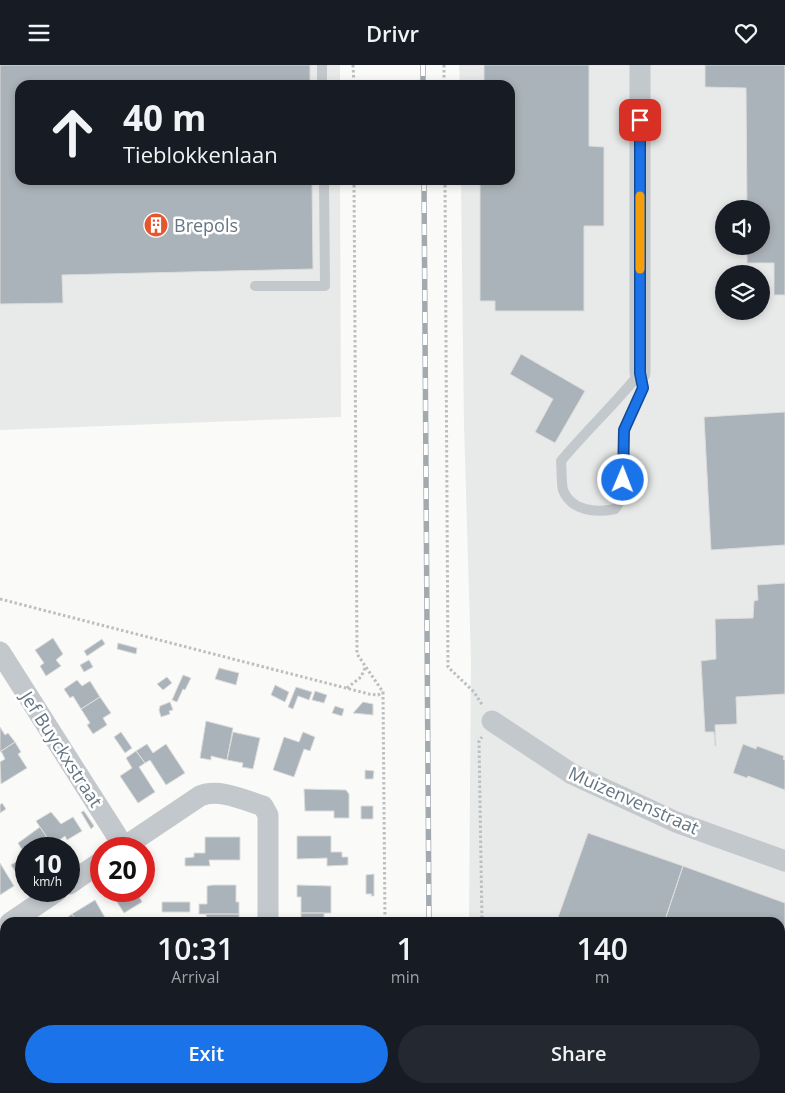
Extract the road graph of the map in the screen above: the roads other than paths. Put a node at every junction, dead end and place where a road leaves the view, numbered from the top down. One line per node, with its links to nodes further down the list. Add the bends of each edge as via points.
1 (322, 65): 3 (lane)
2 (640, 65): 6 (street)
3 (322, 80)
4 (324, 185): 5 (lane, via 325,286)
5 (255, 286)
6 (640, 373): 6 (lane, via 561,461 563,489 572,503 584,509 600,512 615,509 623,497 624,430 643,388)
7 (0, 652): 9 (street, Jef Buyckxstraat)
8 (492, 721): 11 (street, Muizenvenstraat, via 572,774 676,822)
9 (116, 837)
10 (139, 837): 14 (street, Jef Buyckxstraat, via 208,793 263,806 268,815)
11 (785, 861)
12 (41, 902): 13 (street)
13 (19, 917)
14 (268, 917)

